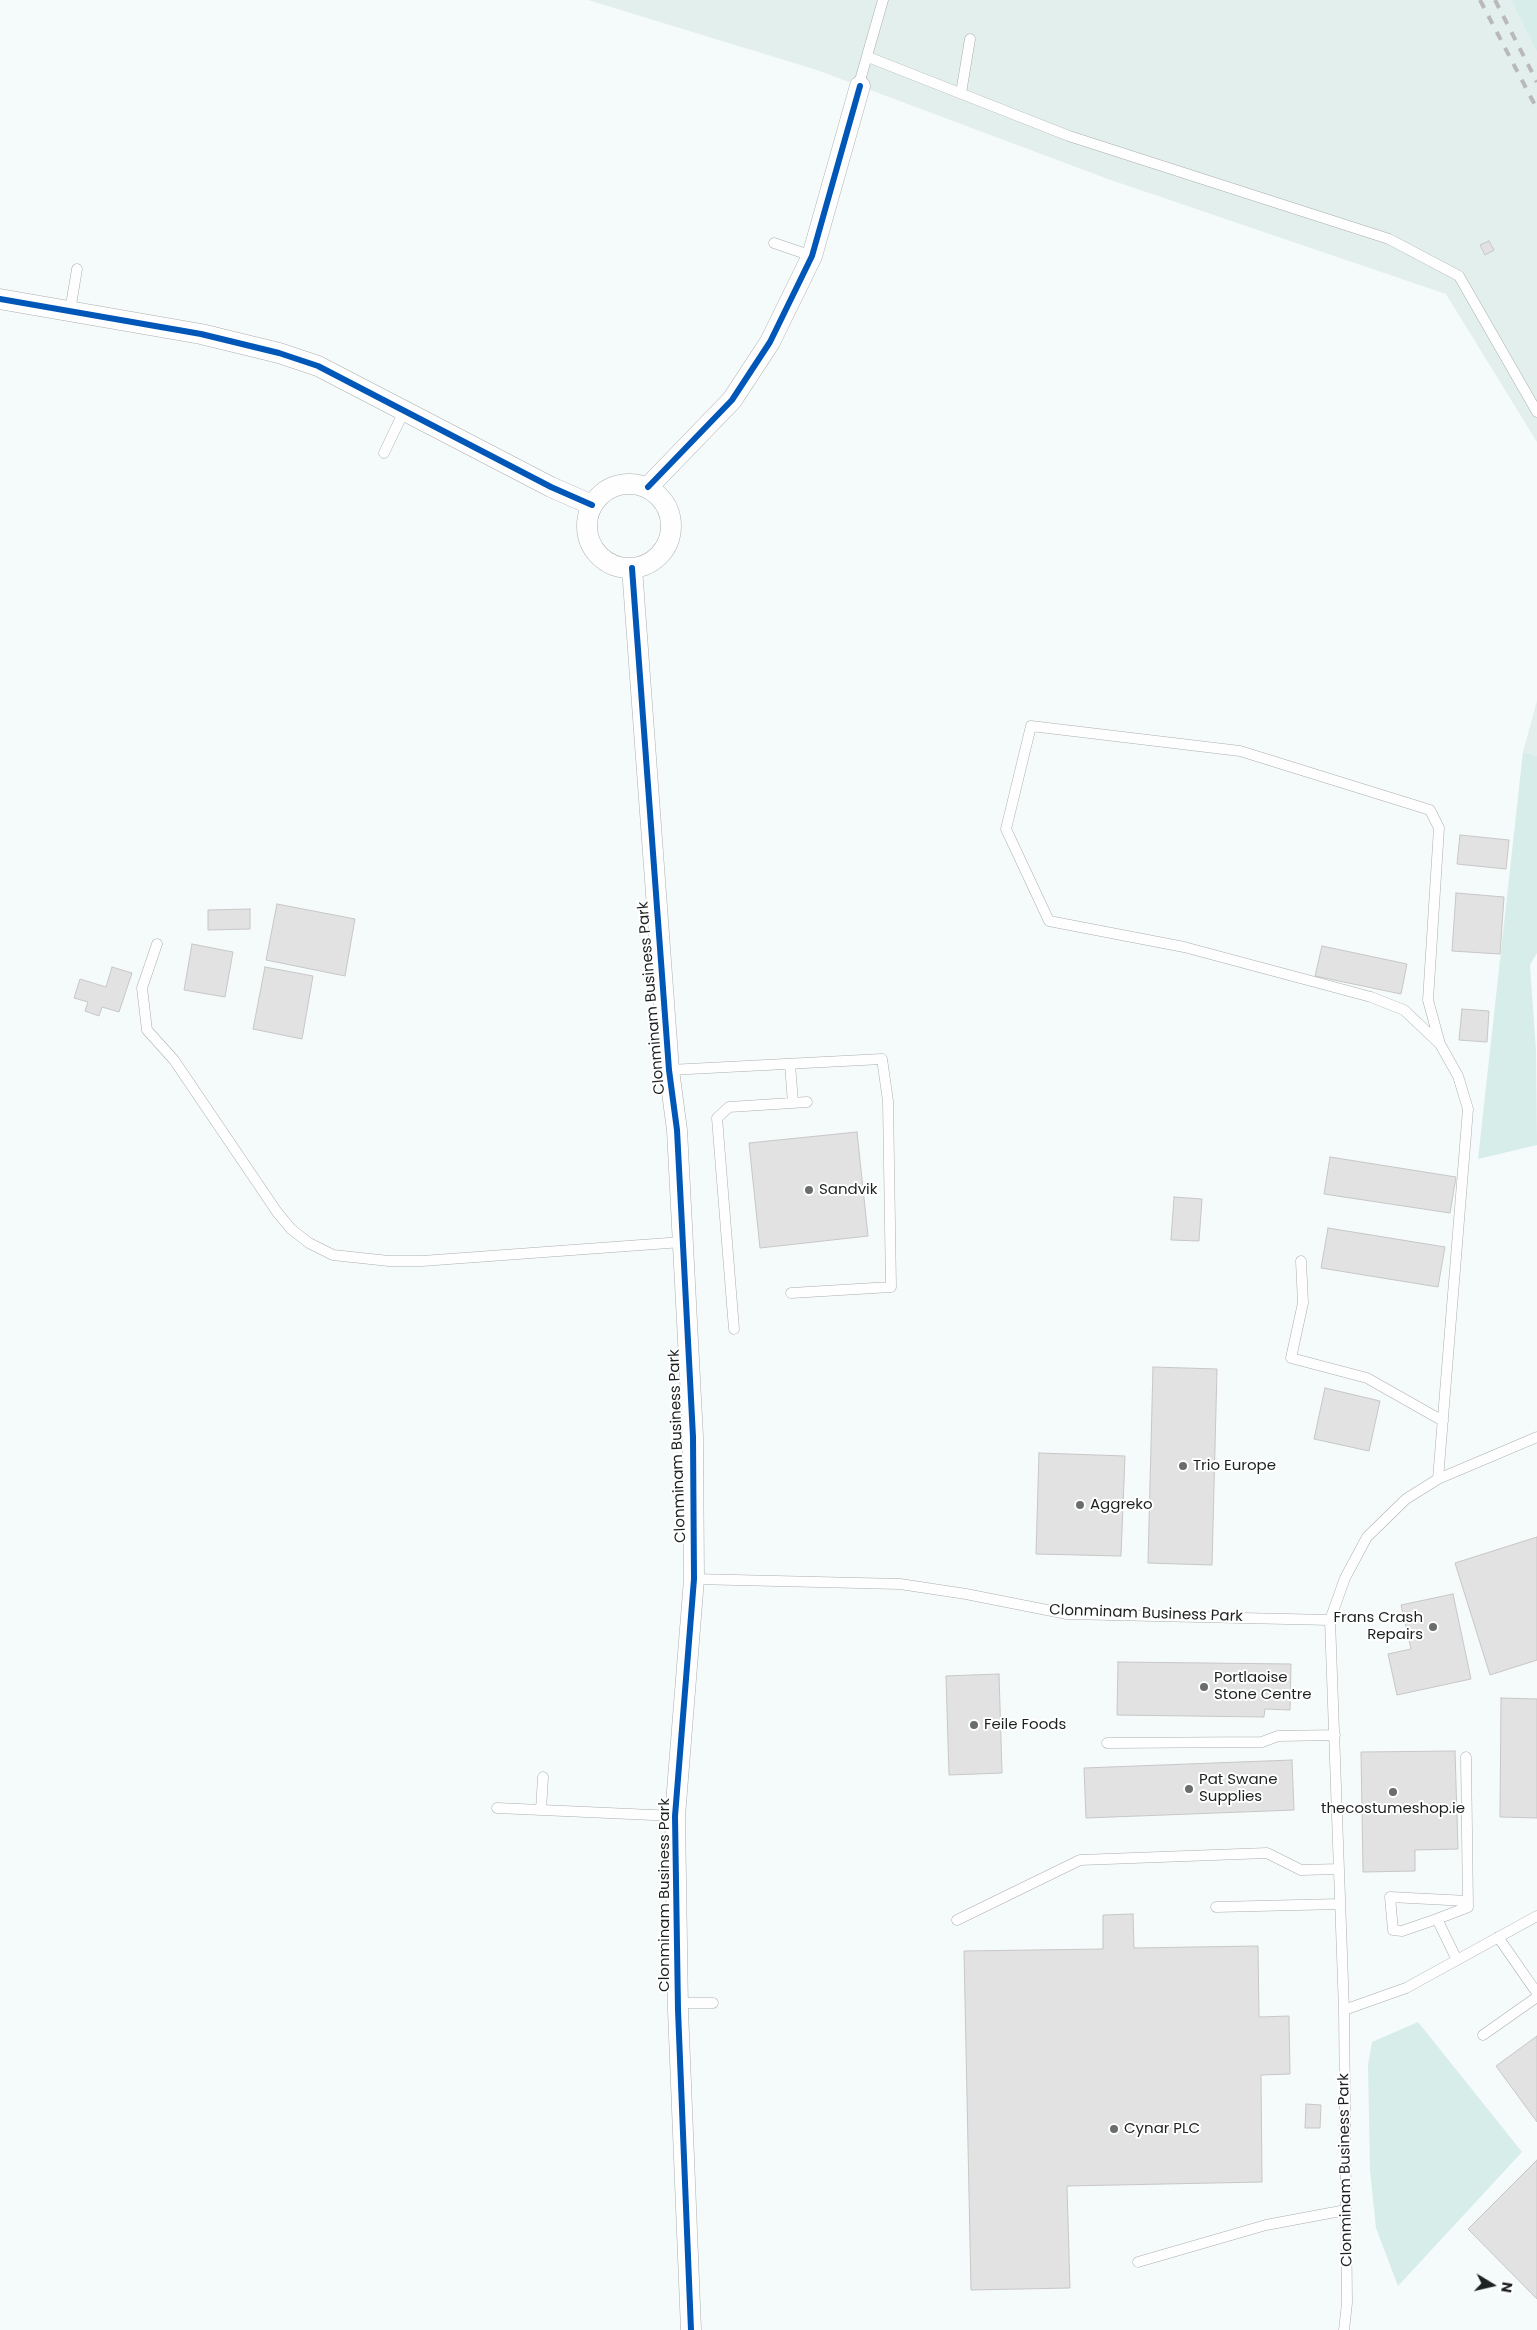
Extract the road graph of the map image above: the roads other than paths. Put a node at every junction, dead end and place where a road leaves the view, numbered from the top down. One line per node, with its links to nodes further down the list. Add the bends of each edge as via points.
1 (883, 0): 3 (lane)
2 (970, 39): 5 (lane)
3 (868, 57): 4 (lane); 5 (lane)
4 (860, 86): 7 (street)
5 (961, 93): 12 (lane, via 1069,136 1389,238 1459,276)
6 (774, 243): 7 (lane)
7 (812, 256): 14 (street, via 770,342 732,400)
8 (78, 268): 10 (lane)
9 (0, 299): 10 (street)
10 (70, 311): 11 (street, via 201,334 279,353 318,366)
11 (405, 409): 13 (lane); 15 (street, via 551,487)
12 (1537, 412)
13 (384, 454)
14 (648, 487): 15 (street, via 623,483 610,487); 16 (street, via 668,507 672,520 671,534 657,558)
15 (592, 505): 16 (street, via 586,530 590,543 607,562)
16 (632, 568): 20 (street, Clonminam Business Park)
17 (157, 944): 23 (lane, via 142,988 147,1030 174,1060 277,1212 308,1243 333,1255 406,1261)
18 (1440, 1044): 18 (lane, via 1404,1010 1371,997 1184,947 1050,921 1006,828 1031,726 1240,751 1430,810 1439,828 1428,1000); 27 (lane, via 1458,1076 1468,1109)
19 (790, 1064): 20 (lane); 22 (lane); 25 (lane, via 882,1059 888,1100 891,1287)
20 (669, 1070): 23 (street, Clonminam Business Park, via 677,1130)
21 (807, 1102): 22 (lane)
22 (793, 1103): 26 (lane, via 729,1107 716,1118)
23 (682, 1242): 30 (street, Clonminam Business Park, via 693,1437)
24 (1301, 1261): 27 (lane, via 1303,1302 1291,1358 1367,1378)
25 (791, 1294)
26 (734, 1329)
27 (1443, 1421): 29 (lane)
28 (1537, 1437): 29 (lane, Clonminam Business Park)
29 (1438, 1479): 31 (lane, Clonminam Business Park, via 1406,1499 1367,1537 1345,1578)
30 (694, 1579): 31 (lane, Clonminam Business Park, via 900,1584 1067,1614); 38 (street, Clonminam Business Park)
31 (1330, 1620): 32 (lane, Clonminam Business Park)
32 (1335, 1735): 33 (lane, via 1278,1736 1262,1742); 39 (lane, Clonminam Business Park)
33 (1107, 1743)
34 (1466, 1757): 40 (lane)
35 (543, 1777): 37 (lane)
36 (497, 1808): 37 (lane)
37 (541, 1810): 38 (lane)
38 (674, 1816): 50 (street, Clonminam Business Park)
39 (1339, 1869): 41 (lane, Clonminam Business Park); 45 (lane, via 1301,1870 1267,1853 1080,1860)
40 (1468, 1901): 44 (lane, via 1468,1907); 44 (lane, via 1390,1897 1393,1930 1402,1931)
41 (1340, 1904): 42 (lane); 52 (lane, Clonminam Business Park)
42 (1216, 1907)
43 (1537, 1916): 46 (lane)
44 (1437, 1919): 47 (lane)
45 (956, 1920)
46 (1498, 1937): 47 (lane); 48 (lane)
47 (1457, 1960): 52 (lane, via 1406,1988)
48 (1537, 1993)
49 (1537, 1997): 53 (lane)
50 (678, 2003): 51 (lane); 56 (street, Clonminam Business Park)
51 (713, 2003)
52 (1344, 2010): 54 (lane, Clonminam Business Park)
53 (1483, 2035)
54 (1346, 2210): 55 (lane, via 1266,2225); 57 (lane, Clonminam Business Park, via 1347,2303)
55 (1138, 2262)
56 (692, 2328)
57 (1344, 2330)

